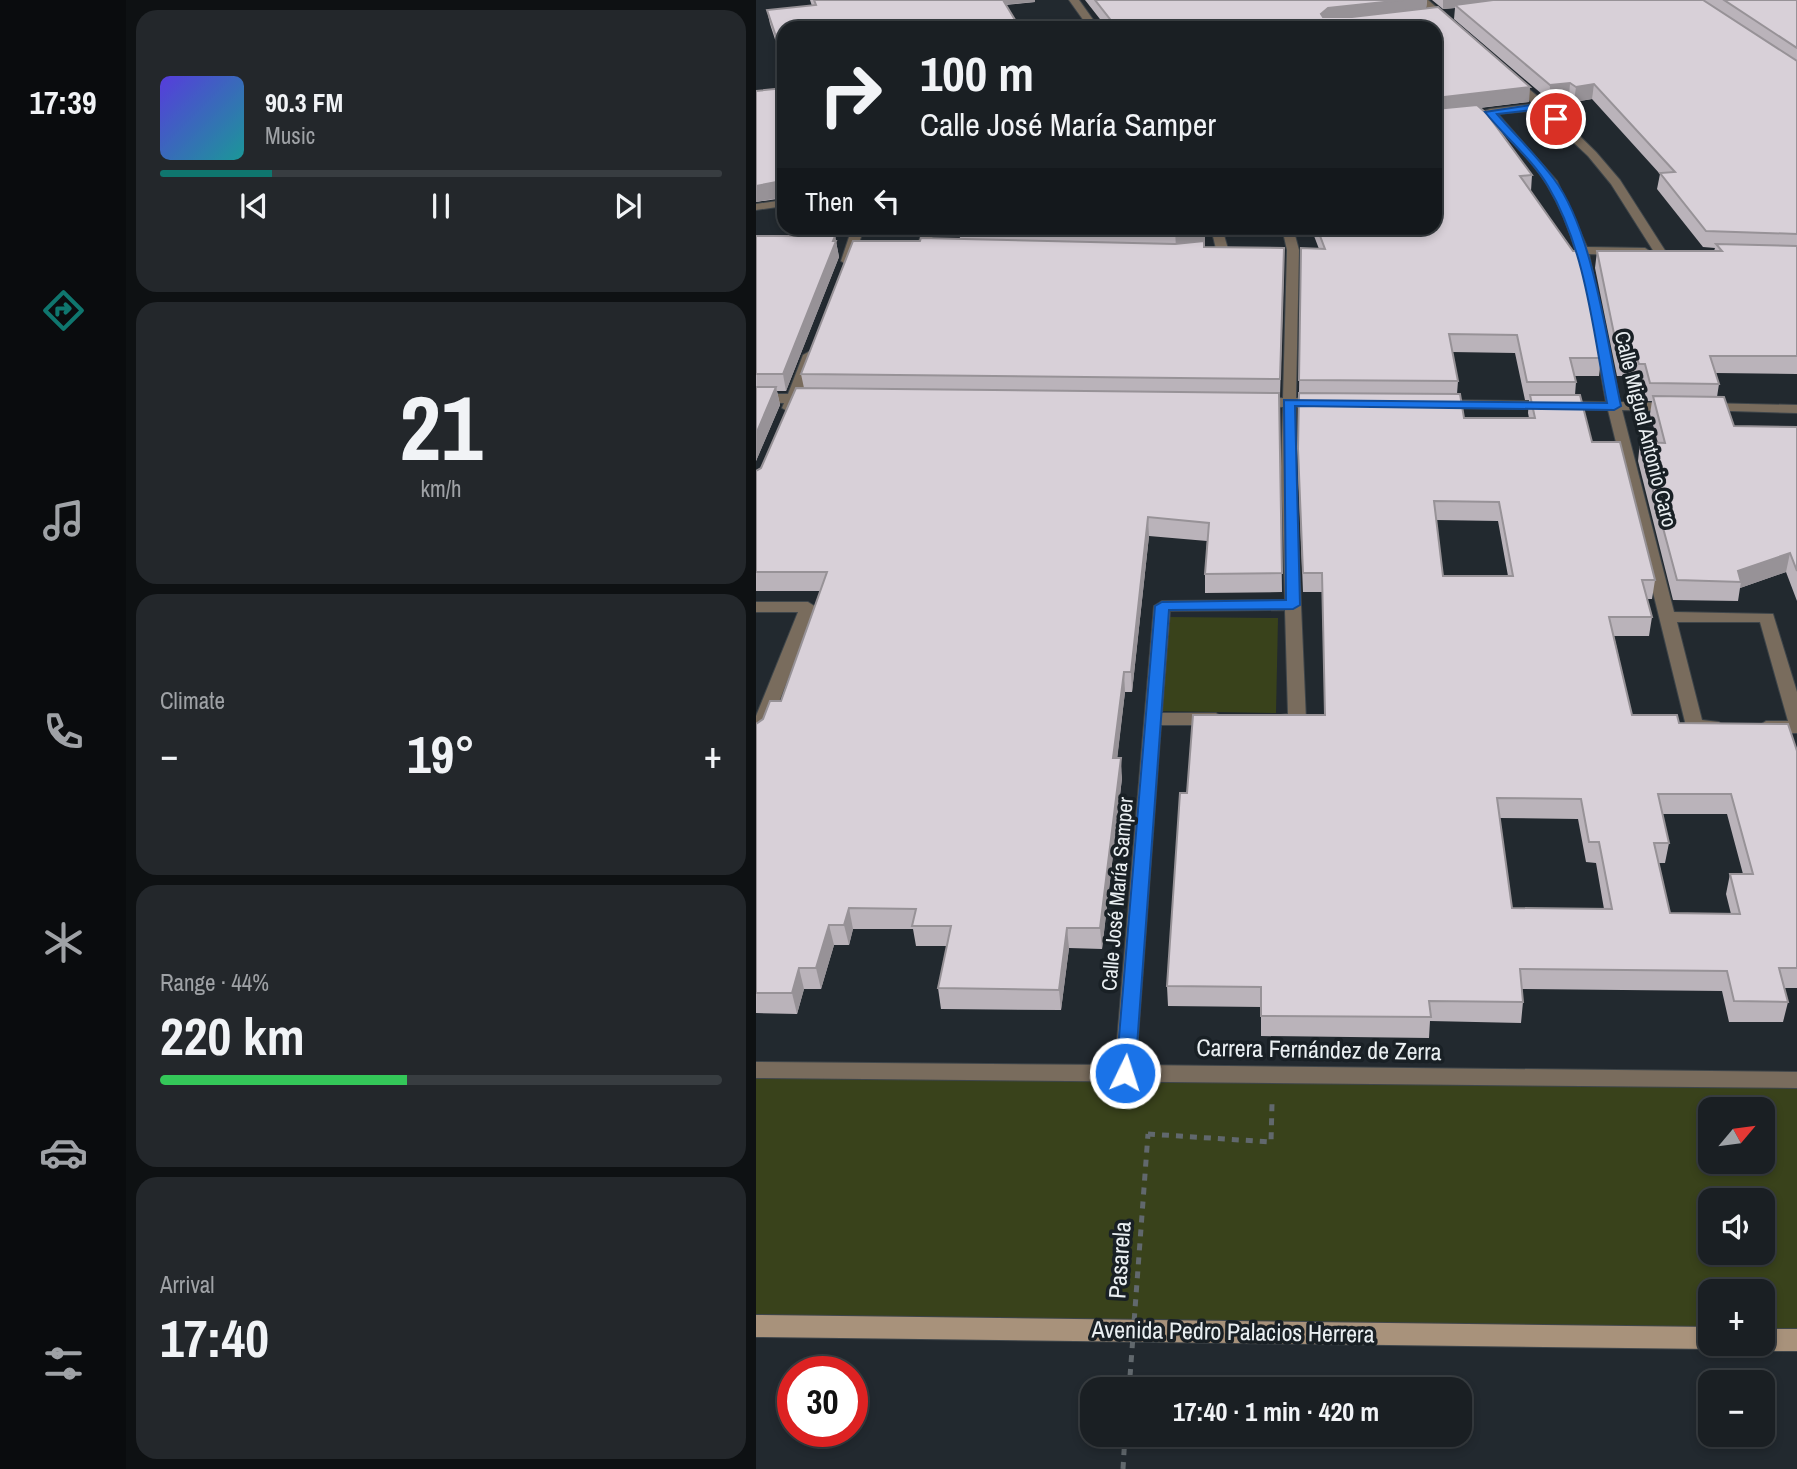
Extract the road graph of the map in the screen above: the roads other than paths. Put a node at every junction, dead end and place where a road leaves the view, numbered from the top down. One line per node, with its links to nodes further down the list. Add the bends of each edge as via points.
1 (1074, 0): 6 (street)
2 (1423, 0): 4 (street)
3 (1454, 13): 4 (street)
4 (1441, 15): 5 (street); 7 (street)
5 (1429, 16)
6 (1089, 21)
7 (1462, 33)
8 (1502, 69): 9 (street)
9 (1543, 106): 10 (street); 20 (street, via 1592,153 1666,252)
10 (1490, 112): 11 (street); 20 (street, Calle Miguel Antonio Caro, via 1551,181)
11 (1476, 114)
12 (777, 204): 13 (street)
13 (756, 207)
14 (858, 235): 21 (street, via 859,246)
15 (927, 235): 18 (street)
16 (1218, 235): 19 (street)
17 (1288, 235): 27 (street)
18 (924, 247)
19 (1222, 250)
20 (1582, 250): 30 (street, Calle Miguel Antonio Caro)
21 (843, 271)
22 (813, 348): 24 (street)
23 (756, 398): 24 (street)
24 (793, 398): 25 (street); 32 (street)
25 (834, 399)
26 (1235, 402): 27 (street)
27 (1288, 402): 28 (street); 33 (street)
28 (1343, 403)
29 (1424, 404): 30 (street)
30 (1614, 406): 31 (street); 35 (street, Calle Miguel Antonio Caro)
31 (1797, 409)
32 (782, 423)
33 (1293, 605): 37 (street, Calle José María Samper, via 1162,606); 39 (street, via 1297,720)
34 (756, 607): 36 (street, via 808,607)
35 (1669, 617): 40 (street, via 1767,617); 41 (street, Calle Miguel Antonio Caro, via 1695,726)
36 (762, 708): 42 (street)
37 (1153, 719): 38 (street); 44 (street, Calle José María Samper)
38 (1232, 720)
39 (1258, 720)
40 (1797, 722)
41 (1797, 727)
42 (756, 738)
43 (756, 1070): 44 (street, Carrera Fernández de Zerra)
44 (1125, 1073): 45 (street, Carrera Fernández de Zerra)
45 (1797, 1080)
46 (756, 1326): 47 (main road, Avenida Pedro Palacios Herrera)
47 (1698, 1338)
48 (1775, 1340): 49 (main road)
49 (1797, 1340)

